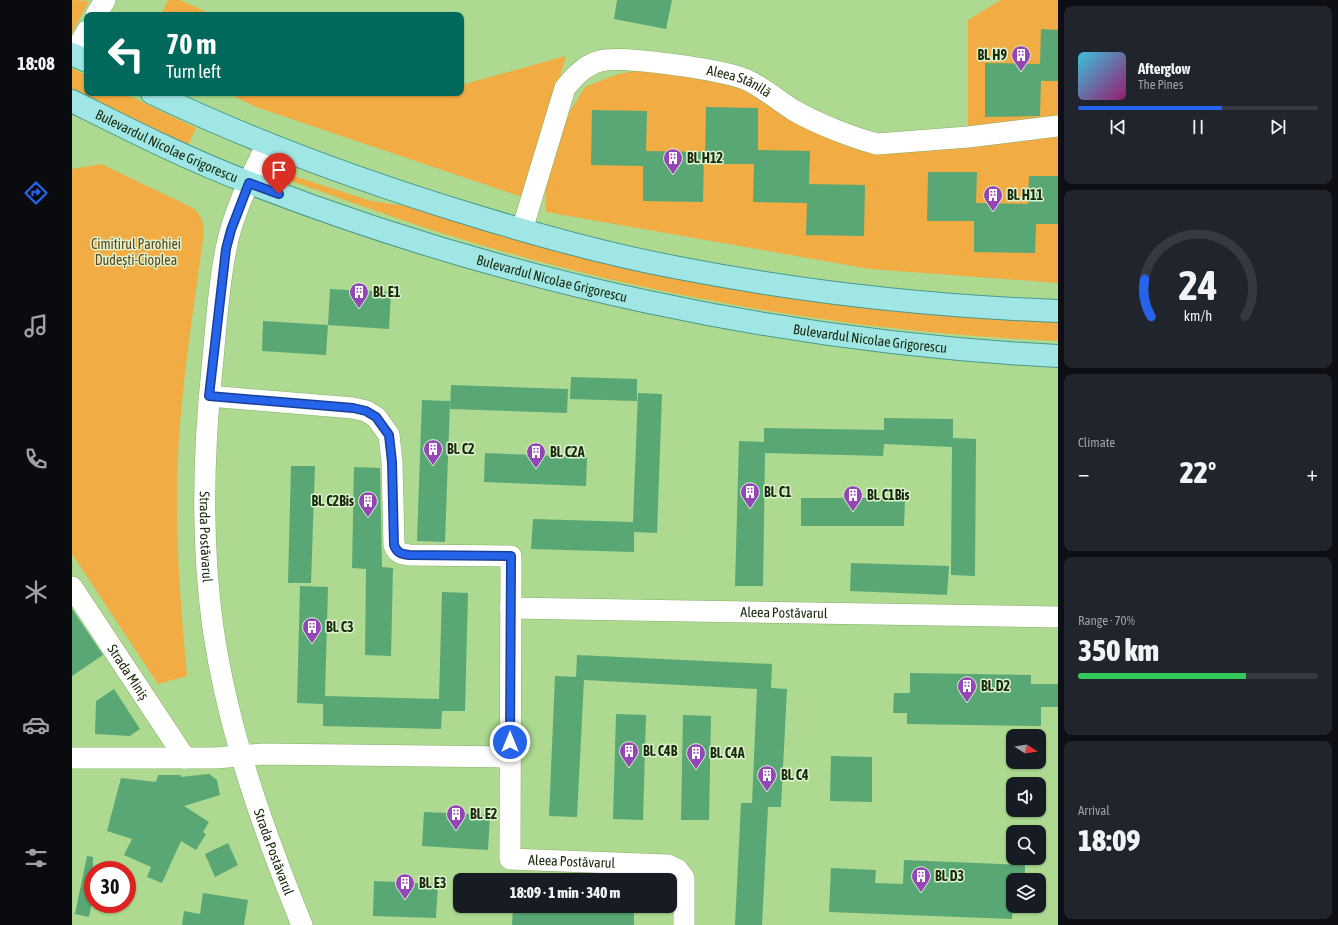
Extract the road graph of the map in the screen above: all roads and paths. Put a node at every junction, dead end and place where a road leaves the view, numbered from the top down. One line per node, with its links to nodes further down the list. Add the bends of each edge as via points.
1 (105, 0): 2 (street)
2 (98, 12)
3 (84, 39): 4 (street)
4 (77, 57)
5 (159, 96): 8 (main road)
6 (72, 101): 9 (main road, Bulevardul Nicolae Grigorescu, via 201,163)
7 (1058, 126): 10 (street, Aleea Stănilă, via 968,137 877,144 808,117 738,76 667,64 602,60 589,64 565,88)
8 (267, 144): 9 (street, Strada Postăvarul); 10 (main road, via 411,197)
9 (249, 183): 12 (main road, Bulevardul Nicolae Grigorescu, via 398,235 527,273 663,306 872,341); 13 (street, Strada Postăvarul, via 226,249)
10 (522, 230): 11 (main road, via 617,255 742,280 901,301)
11 (1058, 311)
12 (1058, 356)
13 (209, 396): 15 (street, Aleea Postăvarul, via 353,408 376,417 389,435 396,551 409,555 511,556); 17 (street, Strada Postăvarul, via 205,511 209,593 222,679)
14 (72, 587): 20 (street, Strada Miniș)
15 (510, 608): 16 (street, Aleea Postăvarul); 18 (street, Aleea Postăvarul)
16 (1058, 617)
17 (241, 756): 18 (street, via 264,754); 20 (street); 21 (street, Strada Postăvarul, via 262,823)
18 (510, 757): 22 (street, Aleea Postăvarul, via 510,859 668,865 678,870 684,878)
19 (72, 758): 20 (street)
20 (185, 758)
21 (302, 925)
22 (684, 925)

